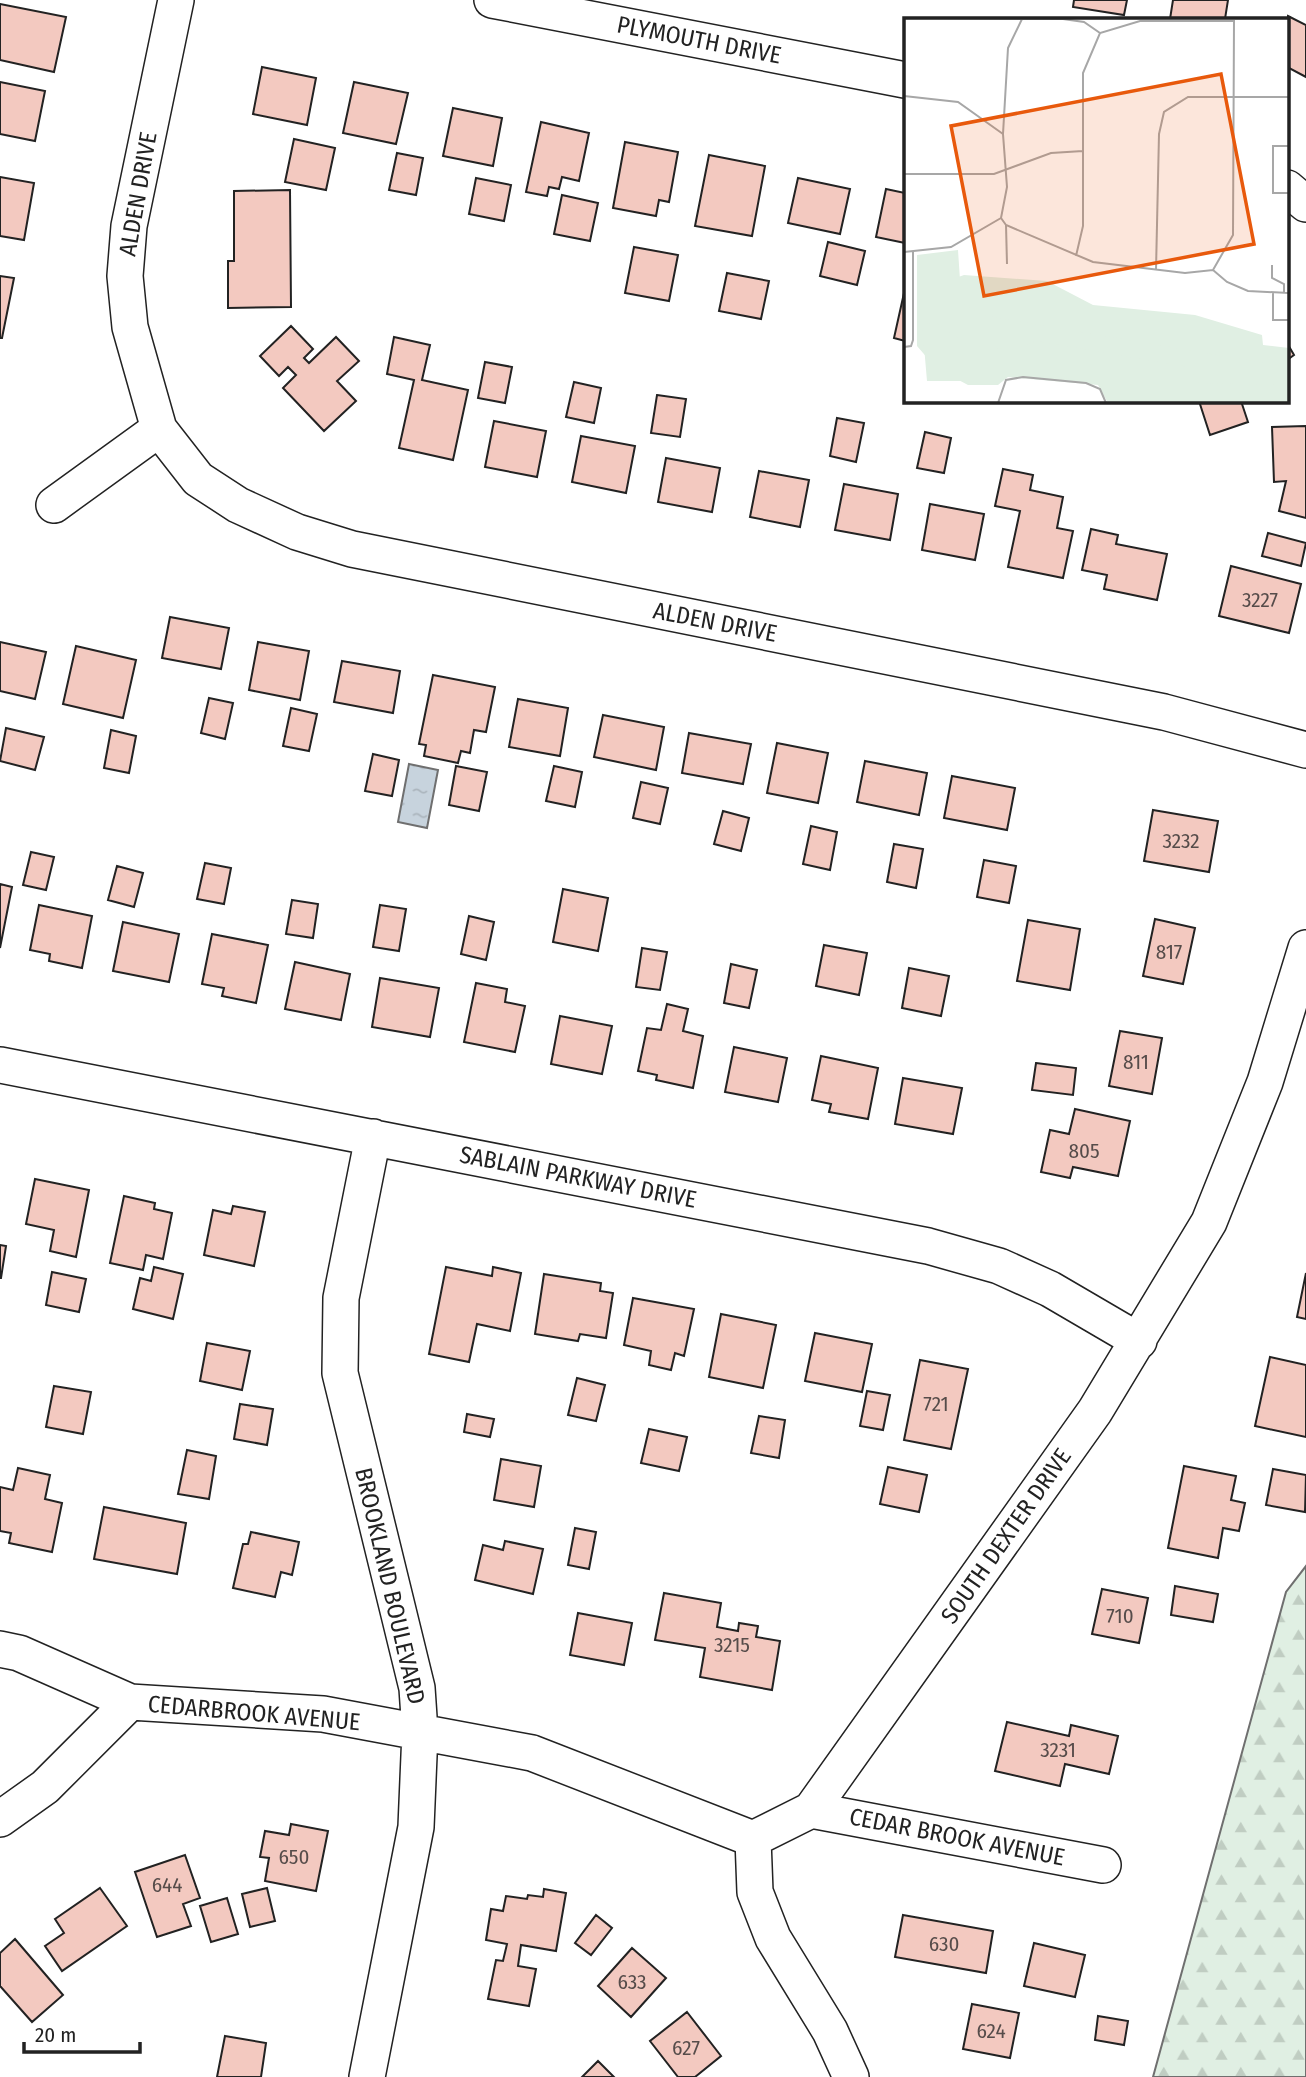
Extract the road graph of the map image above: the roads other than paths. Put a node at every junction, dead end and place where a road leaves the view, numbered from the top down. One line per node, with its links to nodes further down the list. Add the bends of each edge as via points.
1 (176, 0): 6 (street, ALDEN DRIVE, via 129,226 125,276 131,327)
2 (492, 0): 3 (street, PLYMOUTH DRIVE)
3 (904, 80)
4 (1288, 189): 5 (street)
5 (1306, 204)
6 (159, 429): 7 (street); 8 (street, ALDEN DRIVE, via 198,479 238,505 297,532 352,549 1164,712)
7 (54, 505)
8 (1306, 750)
9 (1306, 948): 12 (street, SOUTH DEXTER DRIVE, via 1265,1082 1209,1222)
10 (0, 1065): 11 (street, SABLAIN PARKWAY DRIVE)
11 (373, 1137): 12 (street, SABLAIN PARKWAY DRIVE, via 928,1246 999,1266 1050,1289); 15 (street, BROOKLAND BOULEVARD, via 341,1298 341,1373 417,1688)
12 (1139, 1341): 16 (street, SOUTH DEXTER DRIVE, via 1095,1411)
13 (0, 1649): 14 (street, CEDARBROOK AVENUE)
14 (130, 1702): 15 (street, CEDARBROOK AVENUE, via 323,1714); 17 (street, via 45,1787)
15 (420, 1732): 18 (street, CEDARBROOK AVENUE, via 533,1753); 20 (street, BROOKLAND BOULEVARD, via 416,1827)
16 (811, 1810): 18 (street, SOUTH DEXTER DRIVE); 19 (street, CEDAR BROOK AVENUE)
17 (0, 1819)
18 (753, 1839): 21 (street, via 755,1892 774,1938 830,2031)
19 (1103, 1865)
20 (367, 2077)
21 (851, 2077)

